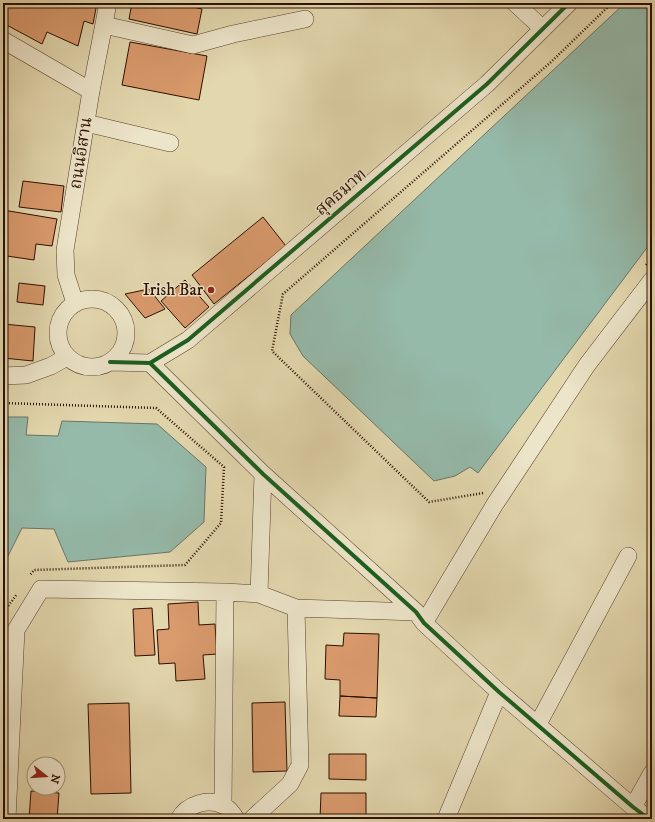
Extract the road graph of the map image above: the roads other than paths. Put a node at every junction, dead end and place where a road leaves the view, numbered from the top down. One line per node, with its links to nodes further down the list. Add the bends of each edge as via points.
1 (108, 3): 5 (street, ถนนอิสาน)
2 (515, 3): 6 (street)
3 (569, 3): 6 (street, สุคธมาท)
4 (305, 19): 5 (street, via 193,45)
5 (104, 25): 8 (street, ถนนอิสาน)
6 (543, 29): 15 (street, สุคธมาท, via 481,90 188,340)
7 (3, 40): 8 (street)
8 (91, 91): 9 (street, ถนนอิสาน)
9 (86, 123): 10 (street); 12 (street, ถนนอิสาน, via 65,250 66,275)
10 (170, 142)
11 (652, 280): 22 (street, via 582,372)
12 (75, 303): 13 (street, via 63,314 58,325 61,348); 14 (street, via 91,298 102,300 120,312 125,323 124,345)
13 (68, 357): 14 (street, via 77,364 88,367 99,367); 16 (street, via 26,375)
14 (110, 362): 15 (street)
15 (150, 363): 17 (street)
16 (3, 376)
17 (263, 474): 20 (street); 22 (street)
18 (628, 556): 24 (street)
19 (225, 592): 20 (street); 26 (street); 28 (street, via 41,589 16,630)
20 (259, 594): 21 (street)
21 (296, 608): 22 (street); 31 (street, via 300,765 290,784)
22 (420, 617): 23 (street)
23 (499, 692): 24 (street); 32 (street)
24 (538, 724): 27 (street)
25 (652, 773): 27 (street)
26 (224, 805): 29 (street, via 210,802 194,805); 30 (street)
27 (633, 807): 33 (street)
28 (7, 819)
29 (179, 819)
30 (236, 819)
31 (252, 819)
32 (446, 819)
33 (650, 819)

